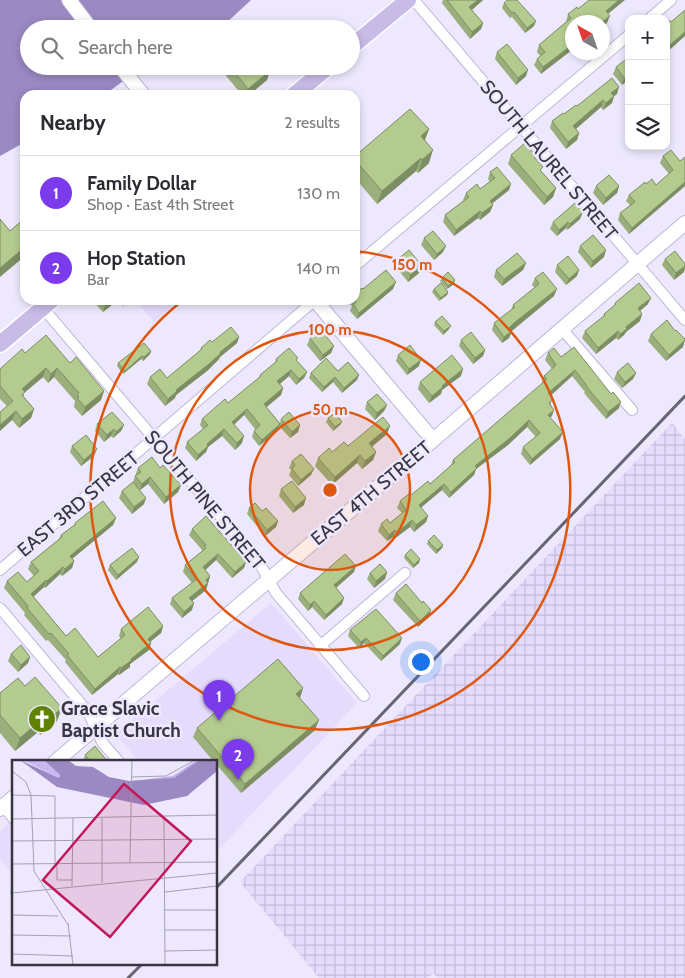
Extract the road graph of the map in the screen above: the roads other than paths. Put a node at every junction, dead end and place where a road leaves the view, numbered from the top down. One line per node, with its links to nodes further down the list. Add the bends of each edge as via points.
1 (69, 0): 6 (street)
2 (408, 0): 8 (main road)
3 (414, 0): 13 (street, SOUTH LAUREL STREET)
4 (671, 0): 5 (street)
5 (654, 15)
6 (84, 20)
7 (625, 38): 13 (street)
8 (360, 40)
9 (127, 75): 11 (street)
10 (317, 75): 12 (main road)
11 (139, 90)
12 (300, 90)
13 (521, 127): 15 (street); 16 (street, SOUTH LAUREL STREET)
14 (685, 222): 16 (street, EAST 4TH STREET)
15 (360, 262)
16 (637, 264): 21 (street, SOUTH LAUREL STREET); 22 (street, EAST 4TH STREET)
17 (46, 305): 23 (main road)
18 (48, 305): 25 (street, SOUTH PINE STREET)
19 (309, 305): 25 (street, EAST 3RD STREET)
20 (319, 305): 26 (street)
21 (685, 320)
22 (562, 329): 24 (street); 26 (street, EAST 4TH STREET)
23 (0, 344)
24 (632, 410)
25 (154, 439): 27 (street, EAST 3RD STREET); 29 (street, SOUTH PINE STREET, via 260,562)
26 (433, 440): 29 (street, EAST 4TH STREET)
27 (0, 570)
28 (405, 573): 31 (street)
29 (269, 580): 31 (street, SOUTH PINE STREET); 33 (street, EAST 4TH STREET)
30 (0, 608): 33 (street, via 88,712)
31 (320, 646): 32 (street, SOUTH PINE STREET)
32 (364, 696)
33 (96, 727): 34 (street, EAST 4TH STREET); 35 (street, via 102,742)
34 (57, 760)
35 (117, 760)
36 (12, 799): 37 (street)
37 (1, 808): 38 (street)
38 (12, 817)

